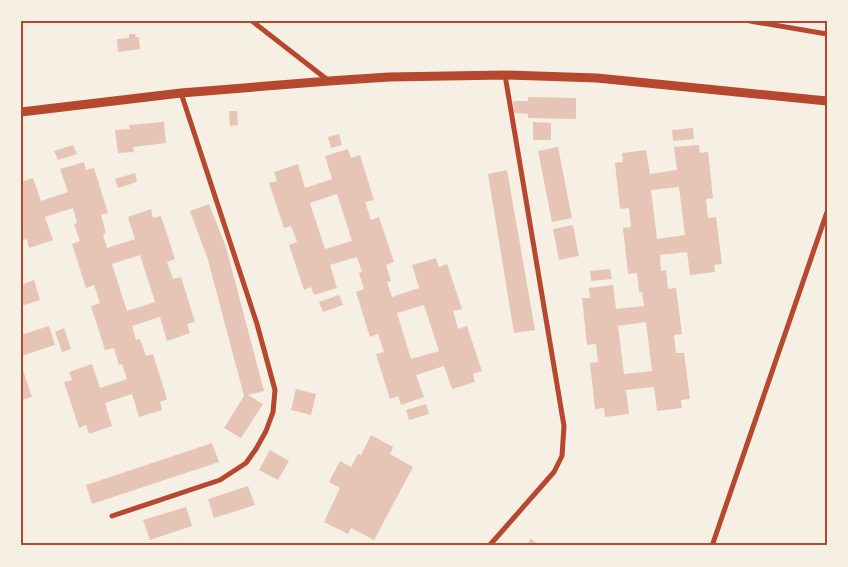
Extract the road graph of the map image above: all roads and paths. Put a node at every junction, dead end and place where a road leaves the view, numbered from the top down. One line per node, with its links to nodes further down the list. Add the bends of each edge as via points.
1 (252, 21): 5 (street)
2 (750, 21): 3 (street)
3 (827, 34)
4 (505, 75): 5 (street); 7 (street, via 597,78); 11 (street, via 564,426 562,456 554,472)
5 (329, 81): 6 (street)
6 (182, 93): 8 (street); 10 (street, via 257,324 275,390 273,412 246,463 220,480)
7 (827, 101)
8 (21, 112)
9 (827, 212): 12 (street)
10 (112, 516)
11 (489, 546)
12 (712, 546)

